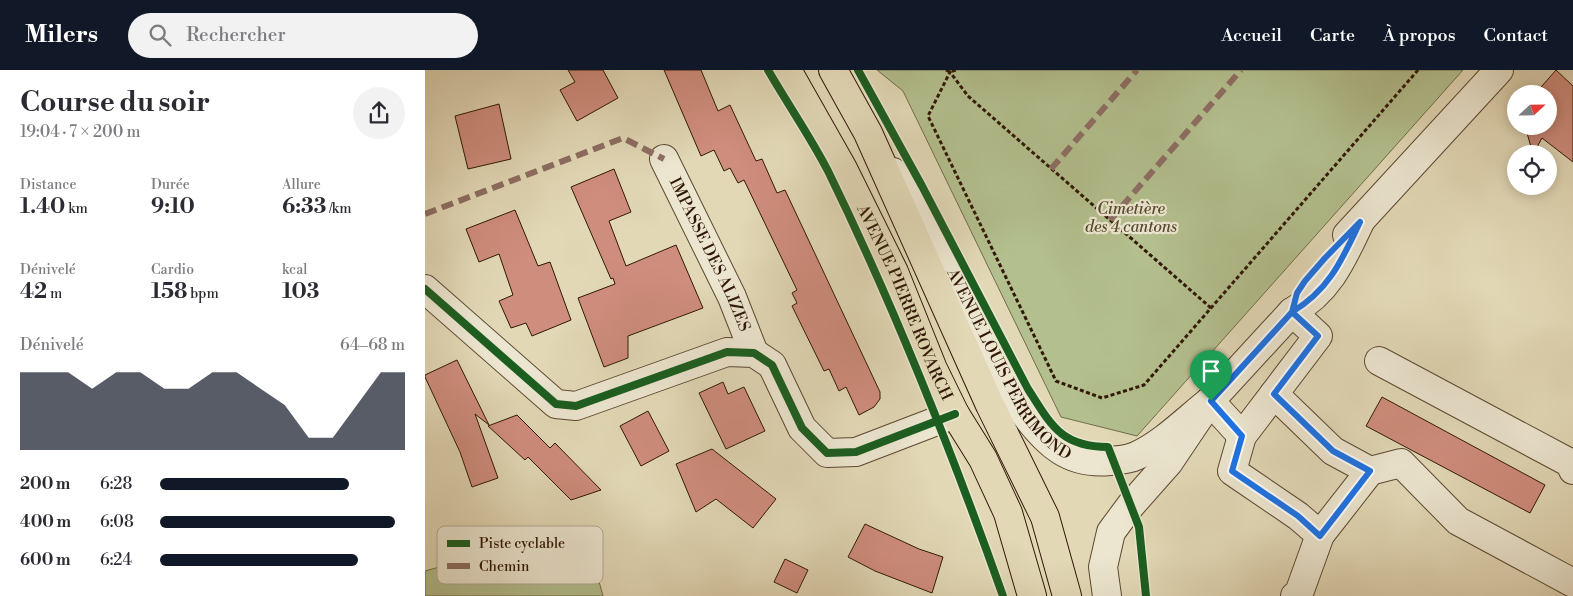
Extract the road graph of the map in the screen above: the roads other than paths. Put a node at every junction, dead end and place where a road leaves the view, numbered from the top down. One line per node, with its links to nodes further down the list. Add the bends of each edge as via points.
1 (787, 70): 12 (main road, AVENUE PIERRE ROVARCH, via 843,169 894,272)
2 (833, 70): 4 (main road)
3 (1499, 70): 7 (street, AVENUE LOUIS PERRIMOND, via 1325,258 1312,286 1297,293)
4 (868, 133): 11 (street, AVENUE LOUIS PERRIMOND, via 926,220 1024,413 1062,453 1077,459 1103,462 1126,460 1156,444); 19 (main road, via 990,405 1045,517)
5 (664, 158): 8 (street, IMPASSE DES ALIZES, via 732,297)
6 (425, 289): 8 (street, via 556,404 576,406 727,352)
7 (1292, 312): 10 (street, via 1318,336); 11 (street, AVENUE LOUIS PERRIMOND)
8 (754, 353): 12 (street, via 772,365 802,428 827,453 856,452)
9 (1379, 361): 14 (street, via 1569,463)
10 (1274, 394): 13 (street); 15 (street, via 1333,451)
11 (1211, 401): 13 (street); 20 (street, AVENUE LOUIS PERRIMOND, via 1169,462 1111,532 1103,567)
12 (955, 414): 18 (main road, AVENUE PIERRE ROVARCH, via 983,459 1008,513)
13 (1242, 436): 16 (street, via 1232,471 1298,516)
14 (1573, 470)
15 (1370, 471): 16 (street); 17 (street, via 1401,463 1458,521)
16 (1320, 536): 21 (street, via 1299,593)
17 (1573, 583)
18 (1032, 596)
19 (1067, 596)
20 (1107, 596)
21 (1295, 596)

